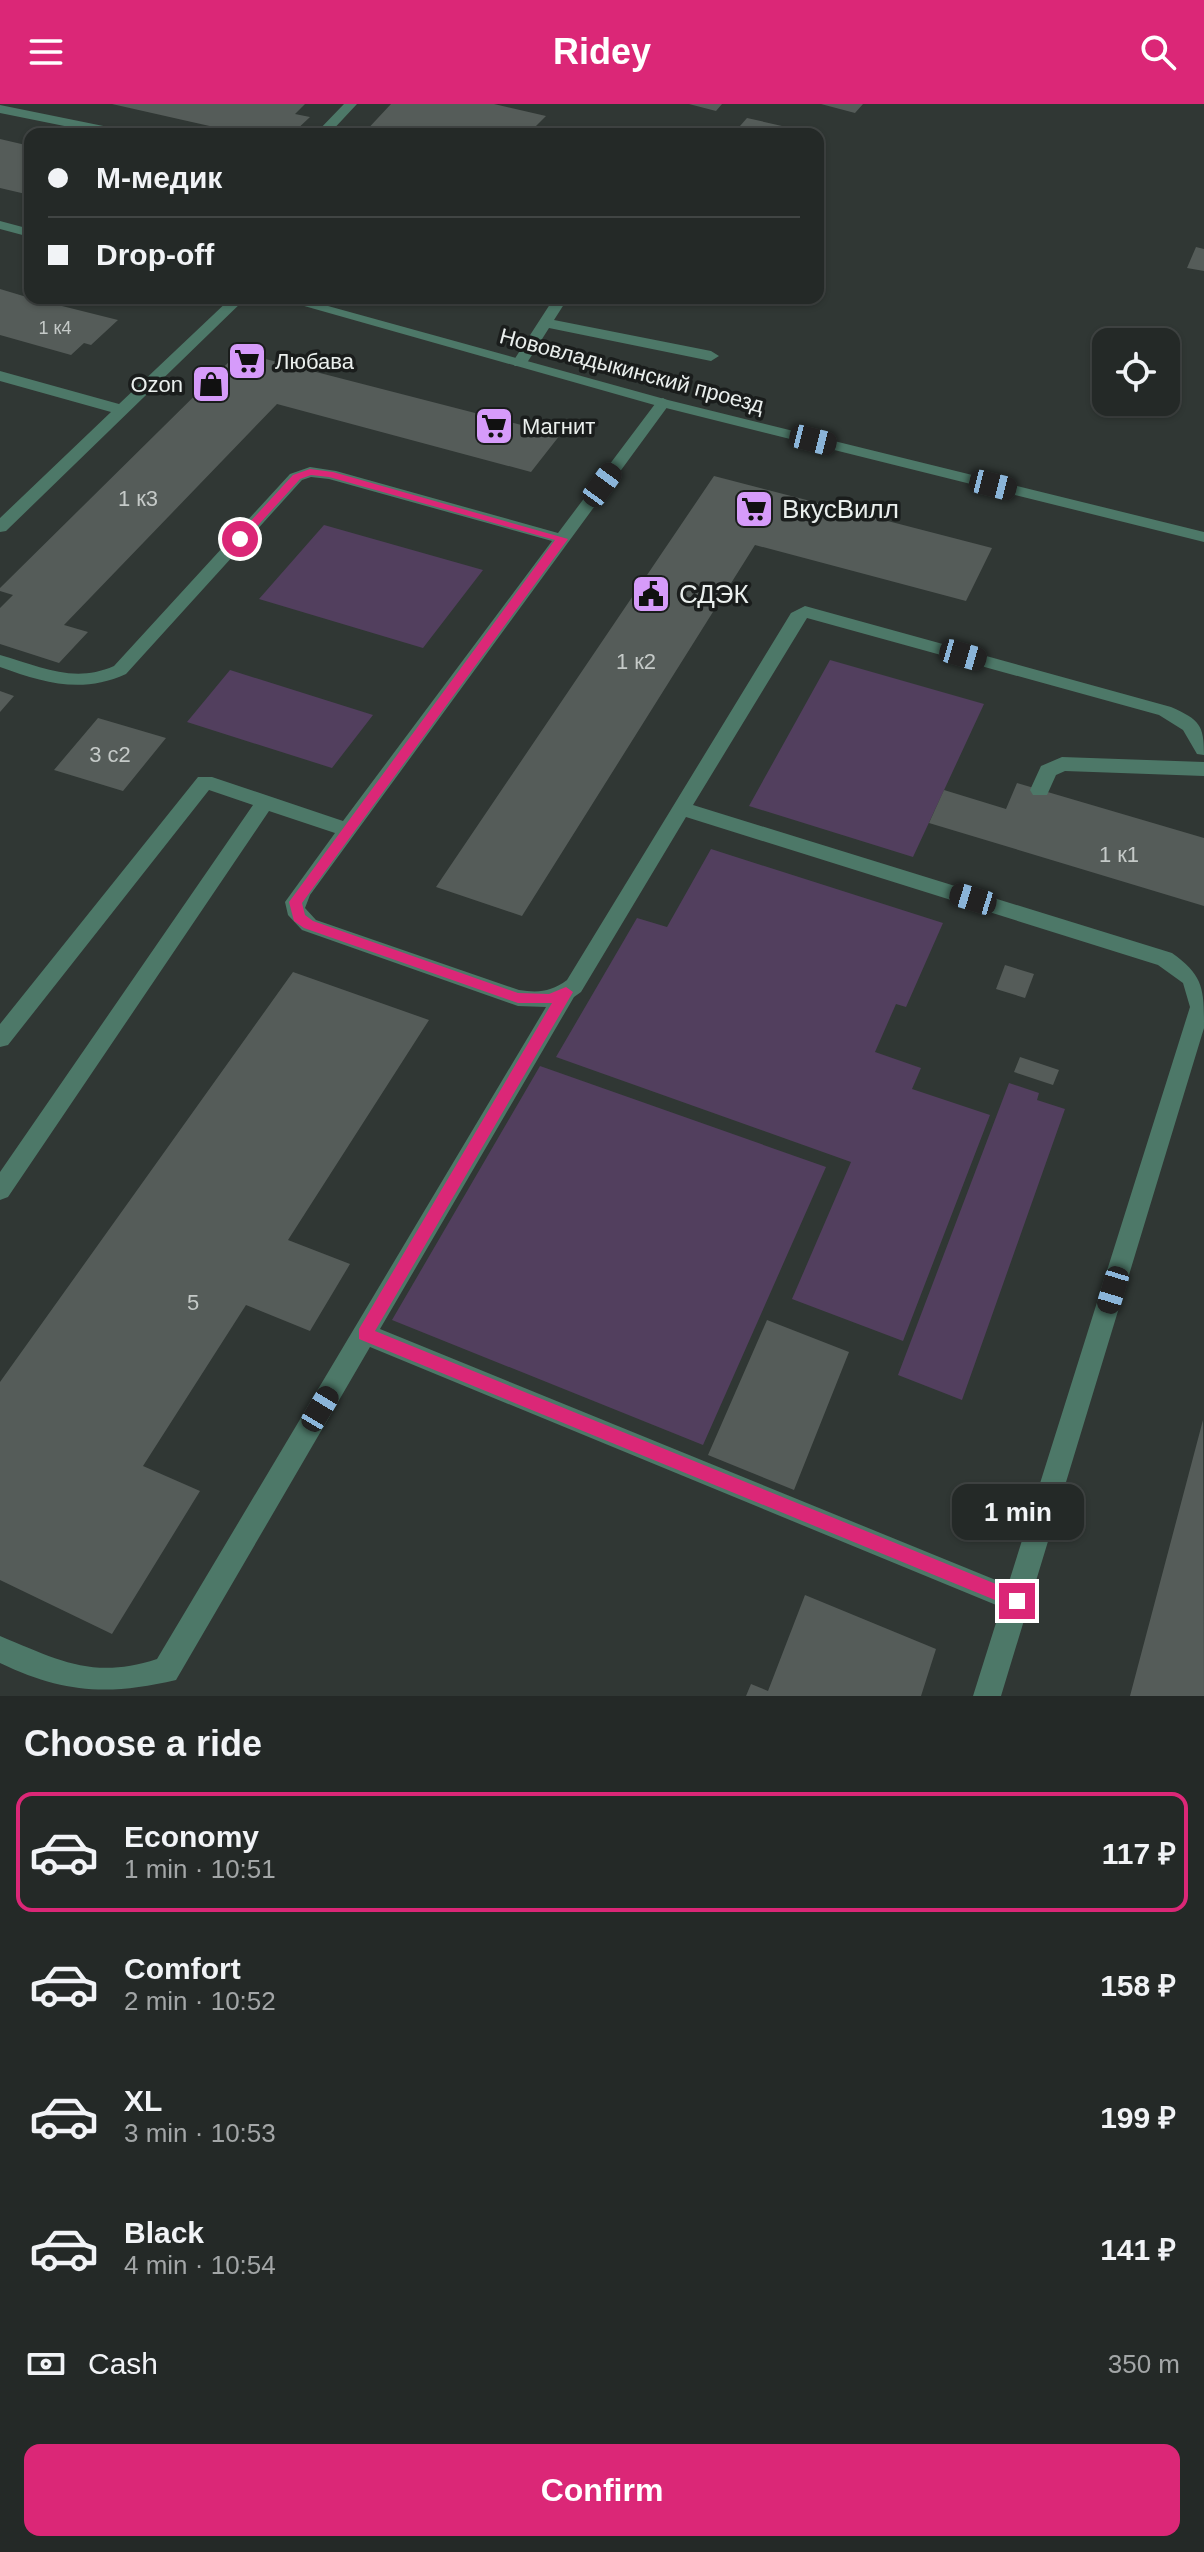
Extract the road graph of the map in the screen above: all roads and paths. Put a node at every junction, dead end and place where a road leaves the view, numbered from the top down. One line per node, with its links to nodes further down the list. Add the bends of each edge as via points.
1 (351, 104): 4 (street)
2 (0, 109): 3 (street)
3 (93, 128)
4 (328, 128)
5 (0, 225): 6 (street)
6 (24, 231)
7 (233, 304): 15 (street)
8 (305, 304): 12 (street, Нововладыкинский проезд)
9 (557, 304): 10 (street)
10 (545, 323): 11 (street); 12 (street)
11 (711, 356)
12 (520, 363): 14 (street, Нововладыкинский проезд)
13 (0, 376): 15 (street)
14 (663, 403): 17 (street, Нововладыкинский проезд); 18 (street)
15 (123, 410): 16 (street)
16 (0, 527)
17 (1204, 537)
18 (562, 539): 19 (street, via 310,472 296,477 120,670 77,683); 25 (street)
19 (0, 661)
20 (1204, 749): 24 (street, via 1191,725 1165,711 805,612 797,617)
21 (1204, 769): 22 (street, via 1062,764 1048,771)
22 (1040, 790)
23 (265, 802): 25 (street); 27 (street, via 205,782); 28 (street)
24 (681, 808): 26 (street); 30 (street, via 1165,959 1197,985 1200,1007)
25 (347, 830): 26 (street, via 295,902 299,918 518,998 542,1000)
26 (566, 992): 29 (street)
27 (0, 1039)
28 (0, 1190)
29 (365, 1334): 30 (street); 31 (street, via 166,1670 127,1692 104,1694 83,1690)
30 (1017, 1601): 32 (street)
31 (0, 1649)
32 (987, 1696)

